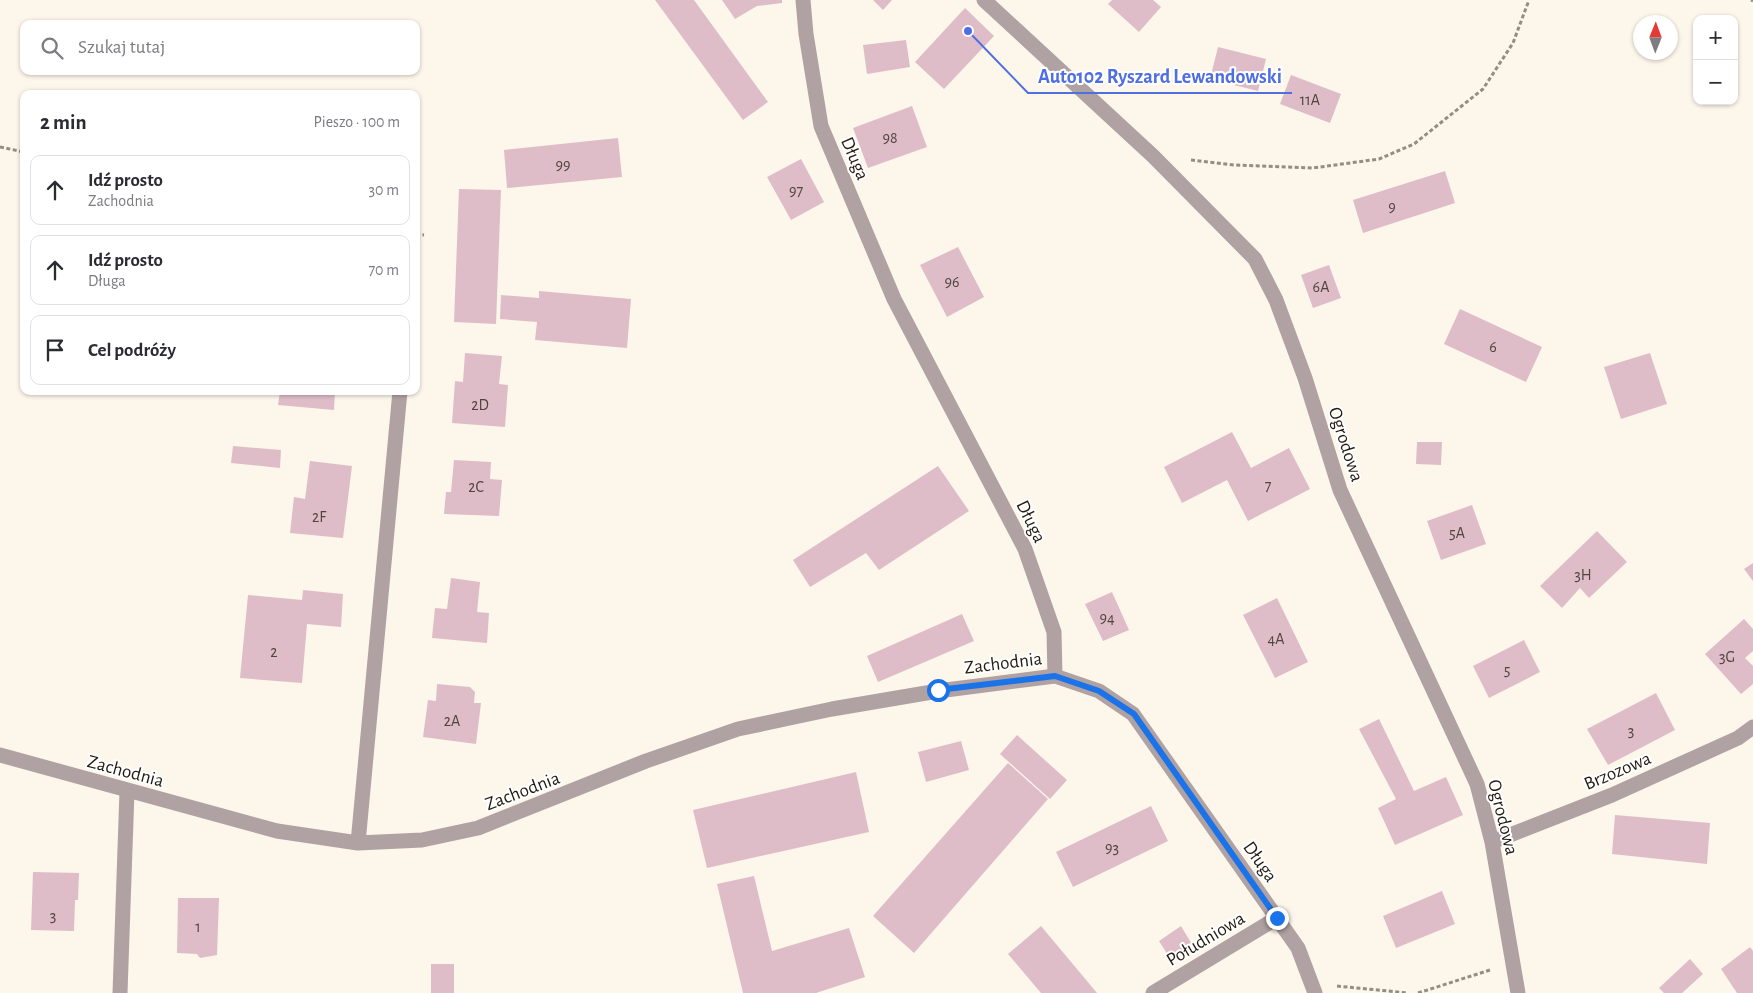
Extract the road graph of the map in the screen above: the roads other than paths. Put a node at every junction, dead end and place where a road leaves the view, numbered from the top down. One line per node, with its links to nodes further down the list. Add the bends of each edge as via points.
1 (803, 0): 4 (street, Długa, via 821,126 894,298 1025,549 1054,632)
2 (984, 0): 8 (street, Ogrodowa, via 1153,156 1255,259 1276,300 1305,378 1340,490 1476,784)
3 (400, 395): 9 (street)
4 (1055, 676): 9 (street, Zachodnia, via 938,690 738,729 646,761 478,828 422,840); 10 (street, Długa, via 1099,691 1134,714)
5 (1753, 727): 8 (street, Brzozowa, via 1738,738 1612,795)
6 (0, 755): 7 (street, Zachodnia)
7 (127, 791): 9 (street, Zachodnia, via 276,831); 12 (street)
8 (1492, 842): 14 (street, Ogrodowa)
9 (358, 843)
10 (1277, 918): 11 (street, Długa, via 1298,948); 13 (street, Południowa)
11 (1313, 988)
12 (120, 993)
13 (1153, 993)
14 (1518, 993)

